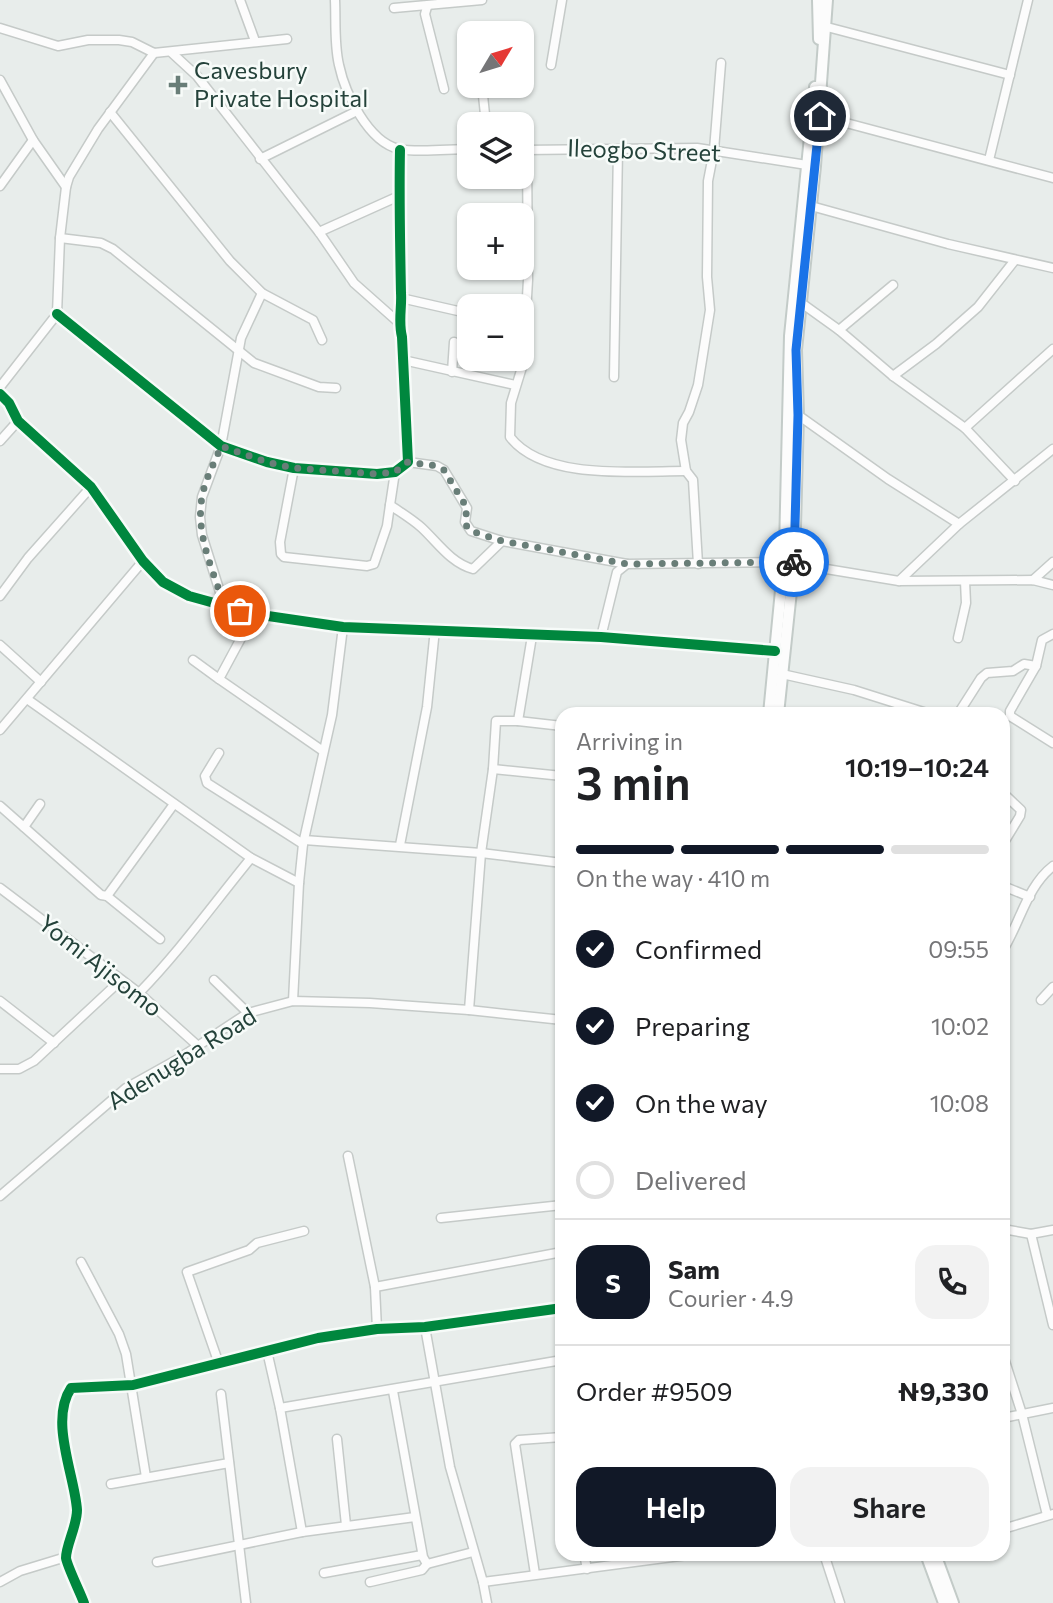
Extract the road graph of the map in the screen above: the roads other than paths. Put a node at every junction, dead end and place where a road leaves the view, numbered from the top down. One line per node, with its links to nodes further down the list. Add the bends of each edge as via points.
1 (240, 0): 13 (street)
2 (335, 0): 22 (street, via 338,62)
3 (482, 0): 8 (street)
4 (562, 0): 17 (street)
5 (818, 0): 32 (street, via 819,44)
6 (827, 0): 11 (street)
7 (1028, 0): 18 (street)
8 (427, 7): 9 (street); 20 (street)
9 (394, 8)
10 (0, 27): 14 (street, via 58,46 119,40)
11 (827, 27): 18 (street); 23 (street)
12 (287, 39): 13 (street)
13 (255, 41): 15 (street)
14 (154, 53): 15 (street); 21 (street)
15 (172, 53): 30 (street, via 197,76)
16 (721, 63): 29 (street)
17 (551, 65)
18 (1010, 75): 31 (street)
19 (0, 80): 24 (street)
20 (444, 89)
21 (110, 111): 35 (street); 44 (street, via 230,261)
22 (356, 111): 27 (street, via 386,144); 30 (street)
23 (820, 116): 31 (street); 37 (street)
24 (33, 140): 34 (street); 35 (street)
25 (457, 149): 27 (street)
26 (618, 149): 28 (street, Ileogbo Street); 29 (street, Ileogbo Street); 58 (street)
27 (400, 150): 36 (street)
28 (534, 150)
29 (714, 150): 32 (street, Ileogbo Street); 71 (street, via 708,181 710,310 698,385 682,430)
30 (260, 159): 38 (street)
31 (989, 160): 33 (street)
32 (807, 164): 80 (street, via 789,343)
33 (1053, 178)
34 (0, 186)
35 (66, 187): 39 (street)
36 (399, 196): 38 (street); 45 (street)
37 (811, 206): 40 (street); 46 (street)
38 (319, 232): 49 (street, via 354,283)
39 (60, 237): 48 (street); 54 (street, via 113,249)
40 (1016, 260): 41 (street); 57 (street, via 978,307)
41 (1053, 268)
42 (528, 280): 59 (street, via 523,365)
43 (893, 285): 50 (street)
44 (262, 293): 51 (street, via 313,320); 54 (street)
45 (401, 298): 47 (street); 49 (street)
46 (800, 302): 50 (street); 63 (street)
47 (457, 311)
48 (57, 314): 60 (street); 67 (street)
49 (398, 322): 55 (street)
50 (839, 330): 57 (street)
51 (322, 340)
52 (454, 342): 56 (street)
53 (1053, 349): 65 (street)
54 (239, 353): 61 (street, via 319,387); 67 (street)
55 (403, 360): 56 (street); 69 (street)
56 (452, 372): 59 (street)
57 (893, 376): 65 (street)
58 (614, 377)
59 (515, 385): 71 (street, via 510,437 527,452 556,464 598,471)
60 (0, 387)
61 (336, 388)
62 (0, 394): 64 (street)
63 (798, 415): 76 (street); 80 (street)
64 (18, 421): 66 (street); 74 (street)
65 (965, 428): 73 (street)
66 (0, 440)
67 (221, 446): 70 (street); 88 (street, via 205,486 200,517)
68 (1053, 449): 73 (street)
69 (408, 462): 72 (street); 77 (street, via 444,470 467,508 467,527)
70 (293, 468): 72 (street); 75 (street, via 280,542 284,558 374,564)
71 (686, 471): 82 (street, via 693,480)
72 (395, 472): 75 (street)
73 (1015, 481): 76 (street)
74 (91, 487): 78 (street); 87 (street)
75 (390, 505): 77 (street, via 439,548 473,569)
76 (959, 524): 84 (street)
77 (502, 541): 81 (street)
78 (143, 561): 88 (street, via 175,590); 102 (street)
79 (1053, 562): 83 (street)
80 (789, 563): 82 (street); 84 (street); 97 (street); 100 (street)
81 (627, 564): 82 (street); 94 (street, via 617,572)
82 (698, 564)
83 (1033, 580): 85 (street); 86 (street)
84 (899, 581): 85 (street)
85 (965, 581): 95 (street, via 966,603)
86 (1053, 585)
87 (0, 596)
88 (225, 608): 89 (street)
89 (254, 614): 90 (street); 101 (street)
90 (343, 626): 91 (street); 112 (street)
91 (435, 629): 93 (street); 123 (street, via 427,708)
92 (1053, 634): 99 (street, via 1042,640)
93 (532, 636): 94 (street); 108 (street)
94 (601, 637): 97 (street)
95 (958, 638)
96 (0, 645): 102 (street)
97 (775, 651): 104 (street)
98 (193, 660): 101 (street)
99 (1036, 666): 107 (street, via 1024,664 1013,671 987,673); 111 (street, via 1010,716)
100 (782, 674): 105 (street); 106 (street)
101 (219, 678): 112 (street)
102 (41, 682): 103 (street)
103 (27, 699): 110 (street); 118 (street)
104 (770, 707)
105 (779, 707)
106 (908, 707)
107 (962, 707)
108 (518, 721): 109 (street); 114 (street, via 496,721)
109 (555, 725)
110 (0, 730)
111 (1053, 743)
112 (323, 751): 122 (street)
113 (219, 753): 122 (street, via 205,776 207,783)
114 (493, 769): 115 (street); 124 (street)
115 (555, 775)
116 (1010, 800): 121 (street, via 1021,810)
117 (40, 804): 120 (street)
118 (174, 804): 125 (street); 131 (street)
119 (0, 806): 120 (street)
120 (23, 827): 131 (street)
121 (1010, 832)
122 (304, 842): 123 (street); 128 (street)
123 (400, 845): 124 (street)
124 (481, 853): 126 (street); 142 (street)
125 (251, 858): 128 (street); 138 (street, via 171,961)
126 (555, 862)
127 (1053, 866): 132 (street, via 1036,882)
128 (299, 883): 141 (street)
129 (0, 888): 135 (street, Yomi Ajisomo)
130 (1010, 889): 132 (street)
131 (107, 896): 133 (street)
132 (1030, 897): 134 (street)
133 (160, 939)
134 (1010, 939)
135 (121, 980): 138 (street, Yomi Ajisomo); 145 (street)
136 (214, 980): 143 (street)
137 (1053, 987): 139 (street)
138 (139, 993): 146 (street, Yomi Ajisomo)
139 (1041, 1000)
140 (0, 1001): 145 (street)
141 (293, 1001): 142 (street, Adenugba Road); 143 (street, Adenugba Road)
142 (469, 1010): 144 (street, Adenugba Road)
143 (247, 1013): 146 (street, Adenugba Road)
144 (555, 1019)
145 (54, 1043): 147 (street, via 19,1069)
146 (198, 1046): 149 (street, Adenugba Road, via 126,1088)
147 (0, 1069)
148 (348, 1156): 158 (street)
149 (2, 1192)
150 (555, 1206): 151 (street)
151 (441, 1218)
152 (1010, 1230): 155 (street)
153 (1053, 1230): 155 (street)
154 (304, 1231): 165 (street, via 257,1243 187,1272)
155 (1031, 1234): 160 (street)
156 (555, 1253): 158 (street)
157 (81, 1262): 168 (street, via 119,1334)
158 (375, 1287): 162 (street)
159 (555, 1309): 161 (street)
160 (1053, 1325)
161 (425, 1327): 162 (street); 167 (street)
162 (377, 1329): 163 (street)
163 (267, 1350): 165 (street); 171 (street)
164 (555, 1361): 167 (street)
165 (219, 1363): 168 (street)
166 (1010, 1377): 173 (street)
167 (433, 1381): 169 (street); 186 (street)
168 (133, 1385): 178 (street); 188 (street, via 74,1387 68,1392 63,1440 77,1513)
169 (393, 1391): 171 (street); 181 (street)
170 (221, 1394): 177 (street)
171 (280, 1408): 184 (street)
172 (1053, 1408): 173 (street)
173 (1022, 1414): 174 (street); 180 (street)
174 (1010, 1417)
175 (555, 1437): 198 (street, via 515,1444)
176 (337, 1439): 182 (street)
177 (229, 1462): 178 (street); 185 (street)
178 (146, 1477): 179 (street)
179 (111, 1484)
180 (1050, 1514): 183 (street)
181 (415, 1517): 182 (street); 187 (street)
182 (346, 1525): 184 (street)
183 (1010, 1527)
184 (302, 1532): 185 (street)
185 (237, 1545): 194 (street); 203 (street)
186 (473, 1552): 195 (street); 201 (street)
187 (422, 1555): 195 (street); 197 (street)
188 (66, 1558): 199 (street, via 20,1571); 202 (street)
189 (585, 1561): 196 (street)
190 (648, 1561): 196 (street)
191 (826, 1561): 205 (street)
192 (929, 1561): 206 (street)
193 (938, 1561): 207 (street)
194 (157, 1562)
195 (427, 1564): 200 (street, via 422,1570)
196 (587, 1570): 198 (street)
197 (324, 1573)
198 (535, 1574): 201 (street)
199 (0, 1582)
200 (370, 1582)
201 (483, 1582): 204 (street)
202 (84, 1603)
203 (246, 1603)
204 (484, 1603)
205 (840, 1603)
206 (944, 1603)
207 (953, 1603)

